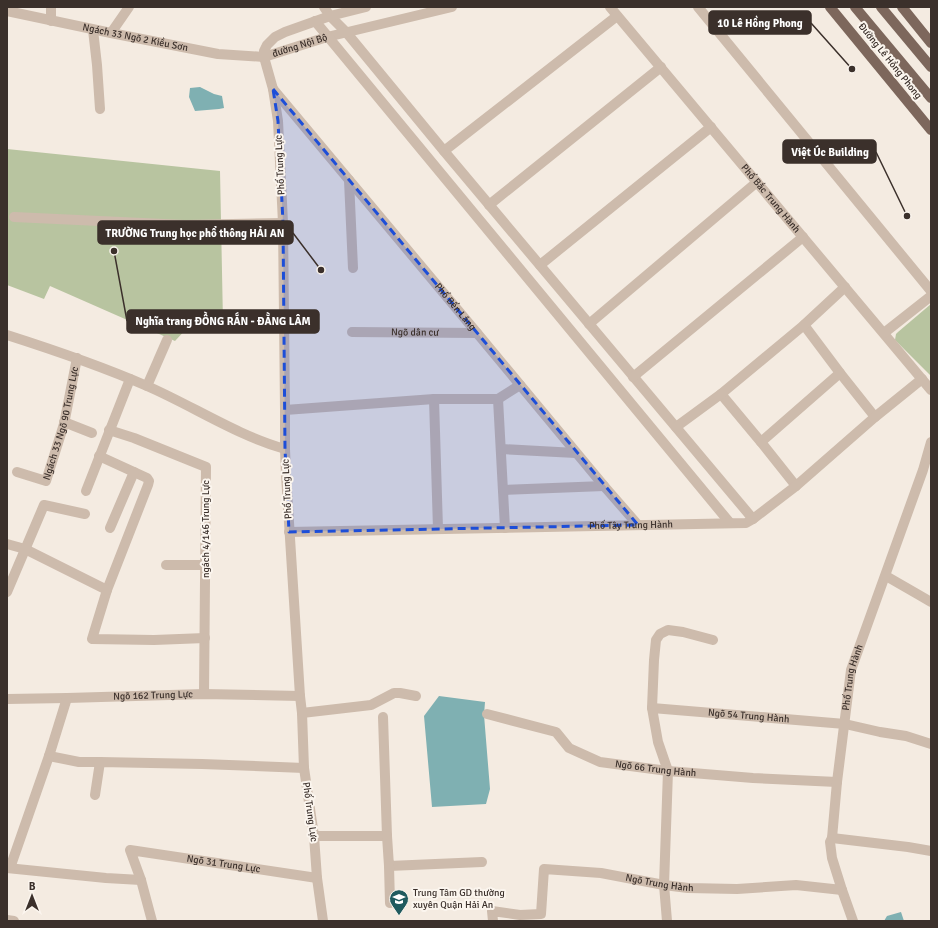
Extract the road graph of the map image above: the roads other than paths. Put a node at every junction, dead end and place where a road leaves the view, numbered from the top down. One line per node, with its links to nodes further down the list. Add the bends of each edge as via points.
1 (51, 7): 15 (street)
2 (129, 7): 19 (street)
3 (324, 7): 13 (street)
4 (366, 7): 13 (street, đường Nội Bộ)
5 (452, 7): 18 (street, đường Nội Bộ)
6 (610, 7): 14 (street, Phố Bắc Trung Hành)
7 (698, 7): 40 (street)
8 (830, 7): 29 (main road, Đường Lê Hồng Phong)
9 (855, 7): 26 (main road, Đường Lê Hồng Phong)
10 (881, 7): 24 (main road)
11 (902, 7): 21 (main road)
12 (7, 11): 15 (street, Ngách 33 Ngõ 2 Kiều Sơn)
13 (330, 16): 16 (street, đường Nội Bộ); 18 (street)
14 (618, 16): 23 (street, Phố Bắc Trung Hành); 30 (street)
15 (51, 21): 17 (street, Ngách 33 Ngõ 2 Kiều Sơn)
16 (315, 21): 20 (street); 22 (street, đường Nội Bộ, via 275,37 267,45)
17 (93, 30): 19 (street, Ngách 33 Ngõ 2 Kiều Sơn); 27 (street)
18 (346, 32): 20 (street, đường Nội Bộ); 30 (street)
19 (111, 34): 22 (street, Ngách 33 Ngõ 2 Kiều Sơn, via 218,54)
20 (327, 37): 22 (street, đường Nội Bộ); 81 (street)
21 (931, 43)
22 (264, 57): 25 (street, Phố Trung Lực)
23 (661, 67): 28 (street, Phố Bắc Trung Hành); 33 (street)
24 (931, 67)
25 (273, 89): 31 (street, Phố Bến Láng); 35 (street, Phố Trung Lực, via 278,121)
26 (931, 98)
27 (100, 109)
28 (711, 128): 32 (street, Phố Bắc Trung Hành); 37 (street)
29 (931, 130)
30 (444, 151): 33 (street)
31 (349, 180): 38 (street); 45 (street, Phố Bến Láng)
32 (757, 182): 36 (street, Phố Bắc Trung Hành); 42 (street)
33 (489, 205): 37 (street)
34 (14, 216): 35 (street, via 185,225)
35 (283, 223): 60 (street, Phố Trung Lực)
36 (803, 237): 39 (street, Phố Bắc Trung Hành); 51 (street)
37 (540, 265): 42 (street)
38 (353, 268)
39 (845, 287): 43 (street); 46 (street, Phố Bắc Trung Hành)
40 (931, 291)
41 (931, 296): 46 (street)
42 (589, 324): 51 (street)
43 (804, 325): 50 (street); 57 (street)
44 (352, 332): 45 (street, Ngõ dân cư)
45 (478, 333): 54 (street, Phố Bến Láng)
46 (884, 333): 53 (street, Phố Bắc Trung Hành)
47 (7, 335): 49 (street)
48 (167, 340): 55 (street)
49 (77, 358): 52 (street); 62 (street, Ngách 33 Ngõ 90 Trung Lực)
50 (840, 373): 61 (street); 66 (street)
51 (633, 377): 63 (street)
52 (130, 379): 55 (street); 64 (street)
53 (922, 379): 56 (street, Phố Bắc Trung Hành); 61 (street, Phố Tây Trung Hành)
54 (520, 385): 59 (street); 70 (street, Phố Bến Láng)
55 (147, 386): 68 (street, via 260,441)
56 (931, 390)
57 (721, 394): 63 (street); 66 (street)
58 (434, 399): 59 (street); 60 (street); 85 (street)
59 (498, 399): 69 (street)
60 (285, 410): 68 (street, Phố Trung Lực)
61 (875, 417): 76 (street, Phố Tây Trung Hành)
62 (64, 422): 65 (street); 72 (street, Ngách 33 Ngõ 90 Trung Lực, via 46,481)
63 (676, 428): 80 (street)
64 (109, 430): 71 (street); 90 (street, ngách 4/146 Trung Lực, via 206,467)
65 (92, 433)
66 (761, 442): 76 (street)
67 (931, 442): 74 (street, Phố Trung Hành)
68 (285, 449): 86 (street, Phố Trung Lực)
69 (501, 449): 70 (street); 77 (street)
70 (576, 453): 75 (street, Phố Bến Láng)
71 (100, 456): 73 (street); 78 (street)
72 (17, 472)
73 (134, 472): 83 (street); 92 (street, via 149,481)
74 (927, 472): 91 (street, Phố Trung Hành)
75 (604, 486): 77 (street); 82 (street, Phố Bến Láng)
76 (796, 486): 80 (street, Phố Tây Trung Hành)
77 (503, 490): 84 (street)
78 (86, 492)
79 (85, 514): 88 (street, via 44,505)
80 (753, 519): 81 (street, Phố Tây Trung Hành, via 746,523)
81 (730, 523): 82 (street, Phố Tây Trung Hành)
82 (638, 525): 84 (street, Phố Tây Trung Hành)
83 (110, 528)
84 (505, 528): 85 (street, Phố Tây Trung Hành)
85 (438, 529): 86 (street, Phố Tây Trung Hành)
86 (289, 532): 98 (street, Phố Trung Lực)
87 (7, 544): 88 (street)
88 (25, 549): 92 (street); 93 (street)
89 (166, 565): 90 (street)
90 (205, 565): 95 (street, ngách 4/146 Trung Lực)
91 (886, 576): 94 (street); 106 (street, Phố Trung Hành, via 852,670)
92 (107, 590): 95 (street, via 92,639)
93 (7, 592)
94 (931, 602)
95 (205, 638): 97 (street, ngách 4/146 Trung Lực)
96 (713, 640): 102 (street, via 668,630 660,634 656,640)
97 (204, 694): 98 (street, Ngõ 162 Trung Lực); 100 (street, Ngõ 162 Trung Lực)
98 (300, 696): 103 (street, Phố Trung Lực)
99 (416, 696): 103 (street, via 394,693 371,705)
100 (67, 698): 101 (street, Ngõ 162 Trung Lực); 108 (street)
101 (7, 699)
102 (652, 708): 106 (street, Ngõ 54 Trung Hành); 111 (street, via 658,742)
103 (302, 713): 110 (street, Phố Trung Lực)
104 (487, 714): 111 (street, Ngõ 66 Trung Hành, via 556,732 569,748 600,762)
105 (383, 717): 115 (street)
106 (845, 724): 107 (street, Ngõ 54 Trung Hành, via 906,736); 112 (street, Phố Trung Hành)
107 (931, 744)
108 (49, 756): 109 (street, via 79,762); 120 (street)
109 (100, 762): 110 (street); 113 (street)
110 (304, 768): 114 (street, Phố Trung Lực)
111 (668, 771): 112 (street, Ngõ 66 Trung Hành); 123 (street)
112 (838, 782): 116 (street, Phố Trung Hành)
113 (95, 795)
114 (314, 836): 115 (street); 121 (street, Phố Trung Lực)
115 (387, 836): 119 (street)
116 (832, 838): 117 (street); 124 (street, Phố Trung Hành, via 832,858)
117 (931, 851)
118 (482, 862): 119 (street)
119 (389, 866): 125 (street)
120 (9, 868): 122 (street)
121 (317, 878): 122 (street, Ngõ 31 Trung Lực, via 130,850); 129 (street, Phố Trung Lực)
122 (141, 880): 128 (street)
123 (664, 885): 124 (street, Ngõ Trung Hành, via 737,890 796,885); 130 (street, Ngõ Trung Hành, via 601,874 544,869 541,914 520,915 492,911); 131 (street)
124 (842, 890): 132 (street, Phố Trung Hành)
125 (390, 903)
126 (7, 920): 127 (street)
127 (14, 921)
128 (152, 921)
129 (323, 921)
130 (493, 921)
131 (667, 921)
132 (852, 921)

